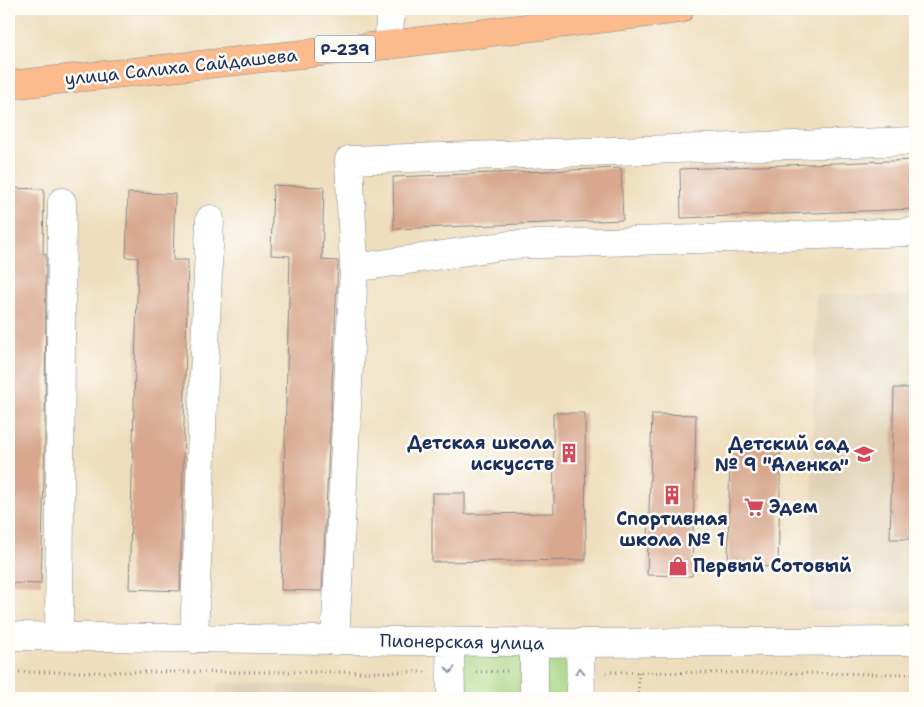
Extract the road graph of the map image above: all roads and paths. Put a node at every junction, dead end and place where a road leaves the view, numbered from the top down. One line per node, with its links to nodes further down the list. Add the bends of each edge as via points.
1 (392, 9): 3 (street)
2 (680, 9): 3 (highway, улица Салиха Сайдашева / Р-239)
3 (388, 44): 4 (highway, улица Салиха Сайдашева / Р-239)
4 (9, 85)
5 (915, 141): 9 (street, via 349,160)
6 (62, 202): 11 (street)
7 (210, 219): 12 (street)
8 (915, 232): 9 (street, via 509,245)
9 (354, 268): 13 (street)
10 (9, 636): 11 (street, Пионерская улица)
11 (59, 637): 12 (street, Пионерская улица)
12 (194, 639): 13 (street, Пионерская улица)
13 (335, 641): 15 (street, Пионерская улица)
14 (915, 641): 18 (street, Пионерская улица)
15 (450, 642): 16 (street, Пионерская улица); 19 (street, one-way to 19)
16 (534, 643): 17 (street, Пионерская улица); 20 (street)
17 (580, 643): 18 (street, Пионерская улица); 21 (street, one-way to 17)
18 (641, 643): 22 (path)
19 (451, 698)
20 (534, 698)
21 (581, 698)
22 (638, 698)

